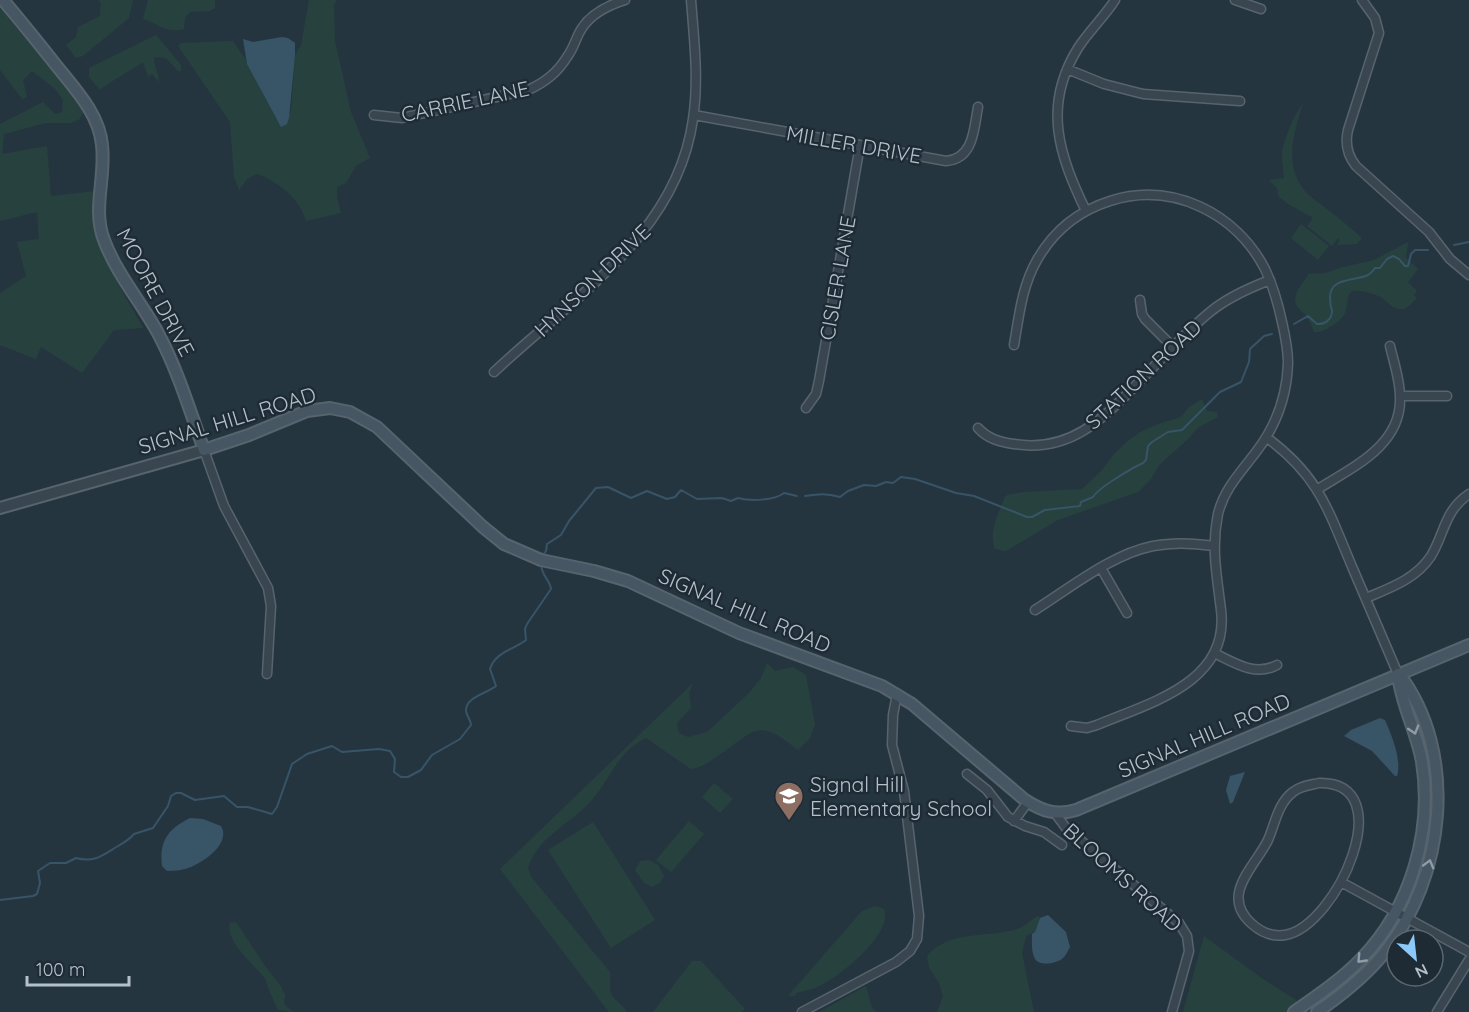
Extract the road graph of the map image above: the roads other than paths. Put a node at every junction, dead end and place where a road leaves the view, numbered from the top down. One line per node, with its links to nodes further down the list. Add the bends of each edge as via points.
1 (3, 0): 27 (main road, MOORE DRIVE, via 95,120 103,154 100,227 121,275 165,346)
2 (625, 0): 11 (street, CARRIE LANE, via 594,15 557,70 538,86 402,118)
3 (691, 0): 12 (street, HYNSON DRIVE)
4 (1115, 0): 8 (street, via 1086,37)
5 (1235, 0): 7 (street)
6 (1362, 0): 15 (street, via 1378,22 1379,38 1348,130 1350,156)
7 (1262, 9)
8 (1068, 69): 9 (street, via 1143,94); 14 (street, via 1060,98 1059,137 1065,166)
9 (1240, 101)
10 (978, 107): 13 (street, MILLER DRIVE, via 970,145 957,159 946,161)
11 (374, 115)
12 (694, 115): 13 (street, MILLER DRIVE); 21 (street, HYNSON DRIVE, via 682,166 651,223 614,264)
13 (860, 145): 24 (street, CISLER LANE, via 819,381)
14 (1086, 211): 16 (street, via 1116,199 1145,195 1198,205 1235,229); 18 (street, via 1060,230 1036,261 1022,298)
15 (1469, 275)
16 (1270, 280): 20 (street, STATION ROAD, via 1223,303); 26 (street, via 1288,360 1282,404)
17 (1140, 300): 20 (street, via 1145,319)
18 (1014, 345)
19 (1390, 346): 22 (street)
20 (1173, 347): 25 (street, STATION ROAD, via 1109,412 1070,438 1020,445 990,438)
21 (494, 372)
22 (1400, 396): 23 (street); 28 (street, via 1397,419 1380,447)
23 (1447, 396)
24 (806, 408)
25 (978, 428)
26 (1266, 437): 28 (street, via 1296,462); 31 (street, via 1223,500)
27 (204, 450): 30 (street, SIGNAL HILL ROAD); 39 (street, via 224,506 268,588 272,606); 41 (main road, SIGNAL HILL ROAD, via 307,411 330,408 350,412 377,427 493,536 515,550 620,578 739,633)
28 (1318, 489): 33 (street)
29 (1469, 494): 33 (street, via 1450,513 1432,554 1421,567 1402,582)
30 (0, 508)
31 (1214, 546): 32 (street, via 1150,546); 37 (street, via 1222,613)
32 (1101, 568): 34 (street); 35 (street)
33 (1366, 598): 40 (street)
34 (1035, 610)
35 (1127, 613)
36 (1469, 645): 40 (main road, SIGNAL HILL ROAD)
37 (1214, 653): 38 (street, via 1252,670); 42 (street, via 1204,669 1174,692 1097,725)
38 (1277, 665)
39 (267, 674)
40 (1398, 674): 45 (main road, SIGNAL HILL ROAD, via 1076,810); 49 (main road, one-way to 49, via 1400,694 1420,755 1425,803 1417,860); 50 (main road, one-way to 40, via 1431,856 1437,797 1425,724)
41 (897, 694): 44 (main road, SIGNAL HILL ROAD); 53 (street, via 892,745 904,791 919,916 917,939 896,962)
42 (1071, 726)
43 (967, 774): 46 (street)
44 (1028, 802): 45 (main road, SIGNAL HILL ROAD); 46 (street)
45 (1055, 813): 54 (street, BLOOMS ROAD, via 1066,828 1183,929 1189,943 1188,957)
46 (1014, 821): 47 (street, via 1044,832)
47 (1062, 844)
48 (1341, 882): 48 (street, via 1359,831 1356,807 1349,794 1335,784 1309,785 1294,791 1283,803 1268,839 1241,882 1240,906 1258,928 1274,935 1288,935 1312,920); 49 (street)
49 (1396, 912): 50 (street); 55 (main road, one-way to 55, via 1363,958)
50 (1407, 918): 51 (street); 56 (main road, via 1368,970)
51 (1469, 951)
52 (1469, 960): 57 (street)
53 (802, 1012)
54 (1172, 1012)
55 (1294, 1012)
56 (1317, 1012)
57 (1437, 1012)

